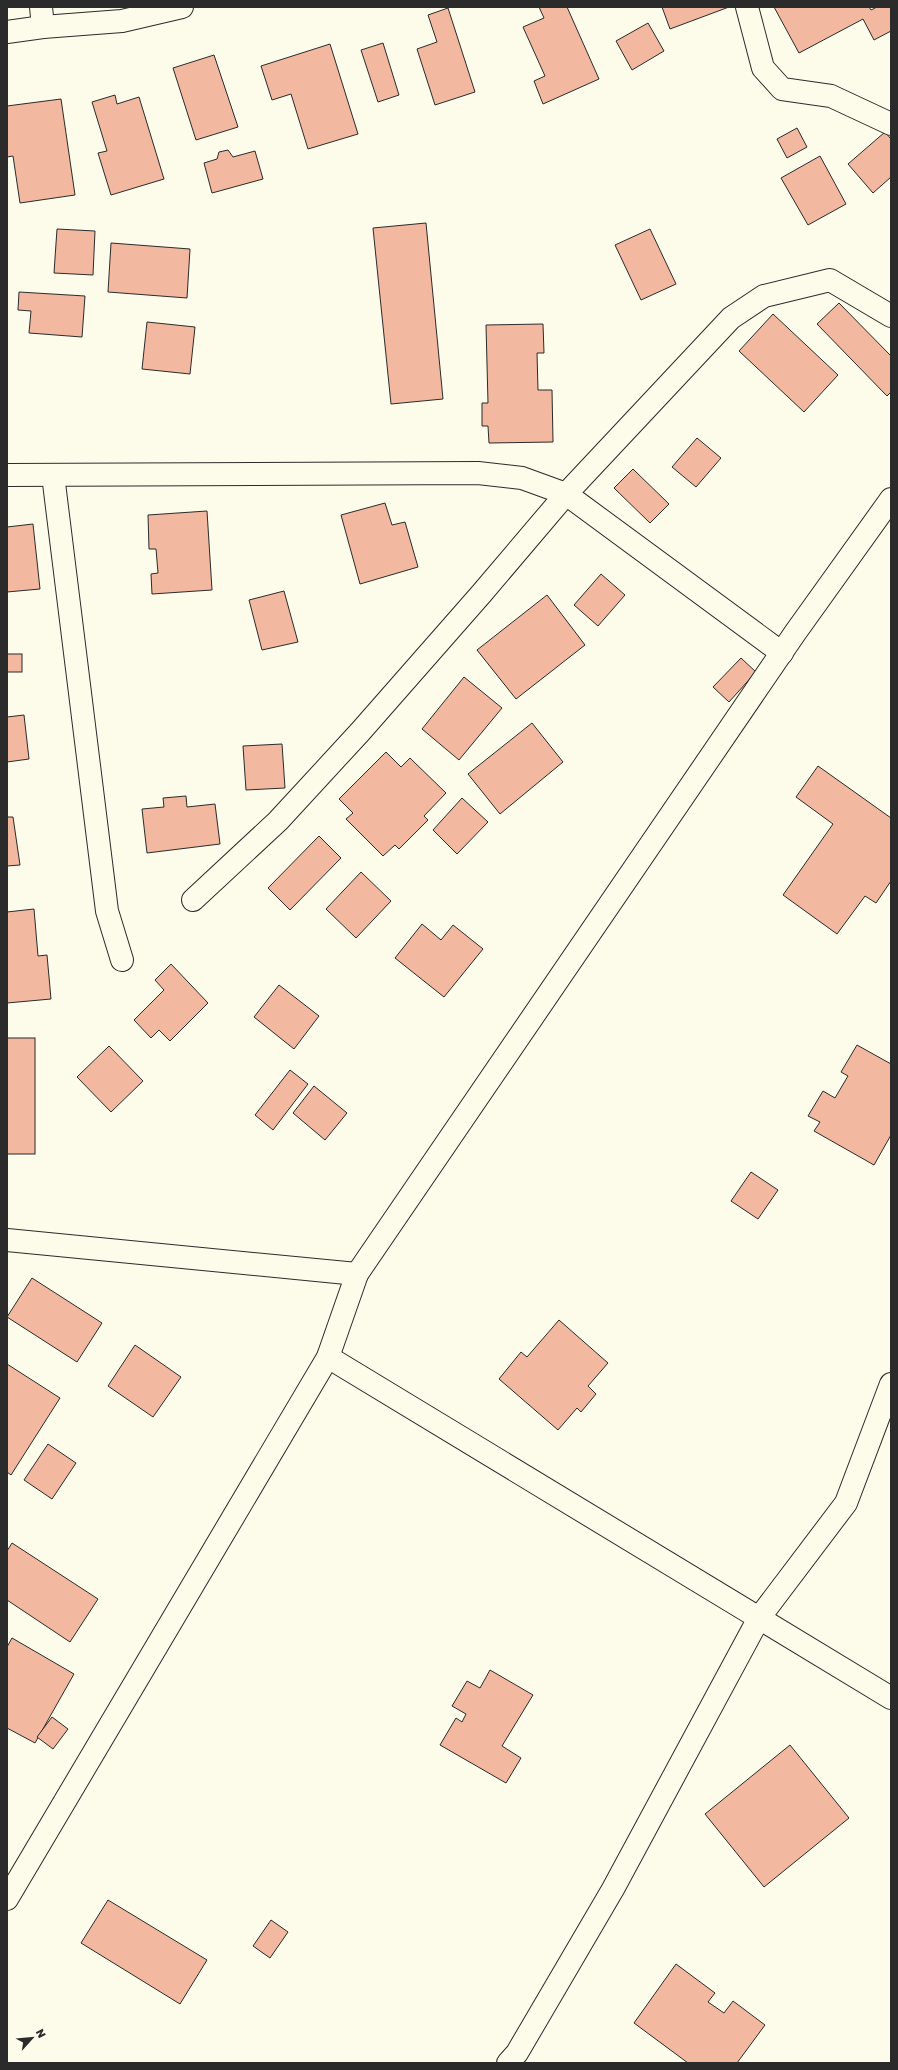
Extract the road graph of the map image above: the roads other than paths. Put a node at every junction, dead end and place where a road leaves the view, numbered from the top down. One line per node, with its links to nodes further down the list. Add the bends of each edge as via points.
1 (182, 7): 3 (street, via 122,21)
2 (747, 7): 5 (street, via 763,68 782,89 831,96)
3 (42, 17): 4 (street)
4 (7, 32)
5 (891, 124)
6 (891, 316): 9 (street, via 830,280 764,296 731,318)
7 (7, 475): 8 (street)
8 (53, 475): 9 (street, via 478,474 522,478); 13 (street, via 107,911)
9 (566, 494): 11 (street); 12 (street, via 360,732 278,820)
10 (891, 499): 11 (street)
11 (782, 653): 15 (street)
12 (193, 900)
13 (122, 960)
14 (7, 1240): 15 (street)
15 (357, 1274): 16 (street)
16 (328, 1357): 18 (street); 20 (street)
17 (891, 1384): 18 (street, via 846,1503)
18 (759, 1618): 19 (street); 21 (street, via 613,1890 517,2053)
19 (891, 1698)
20 (7, 1899)
21 (508, 2063)

